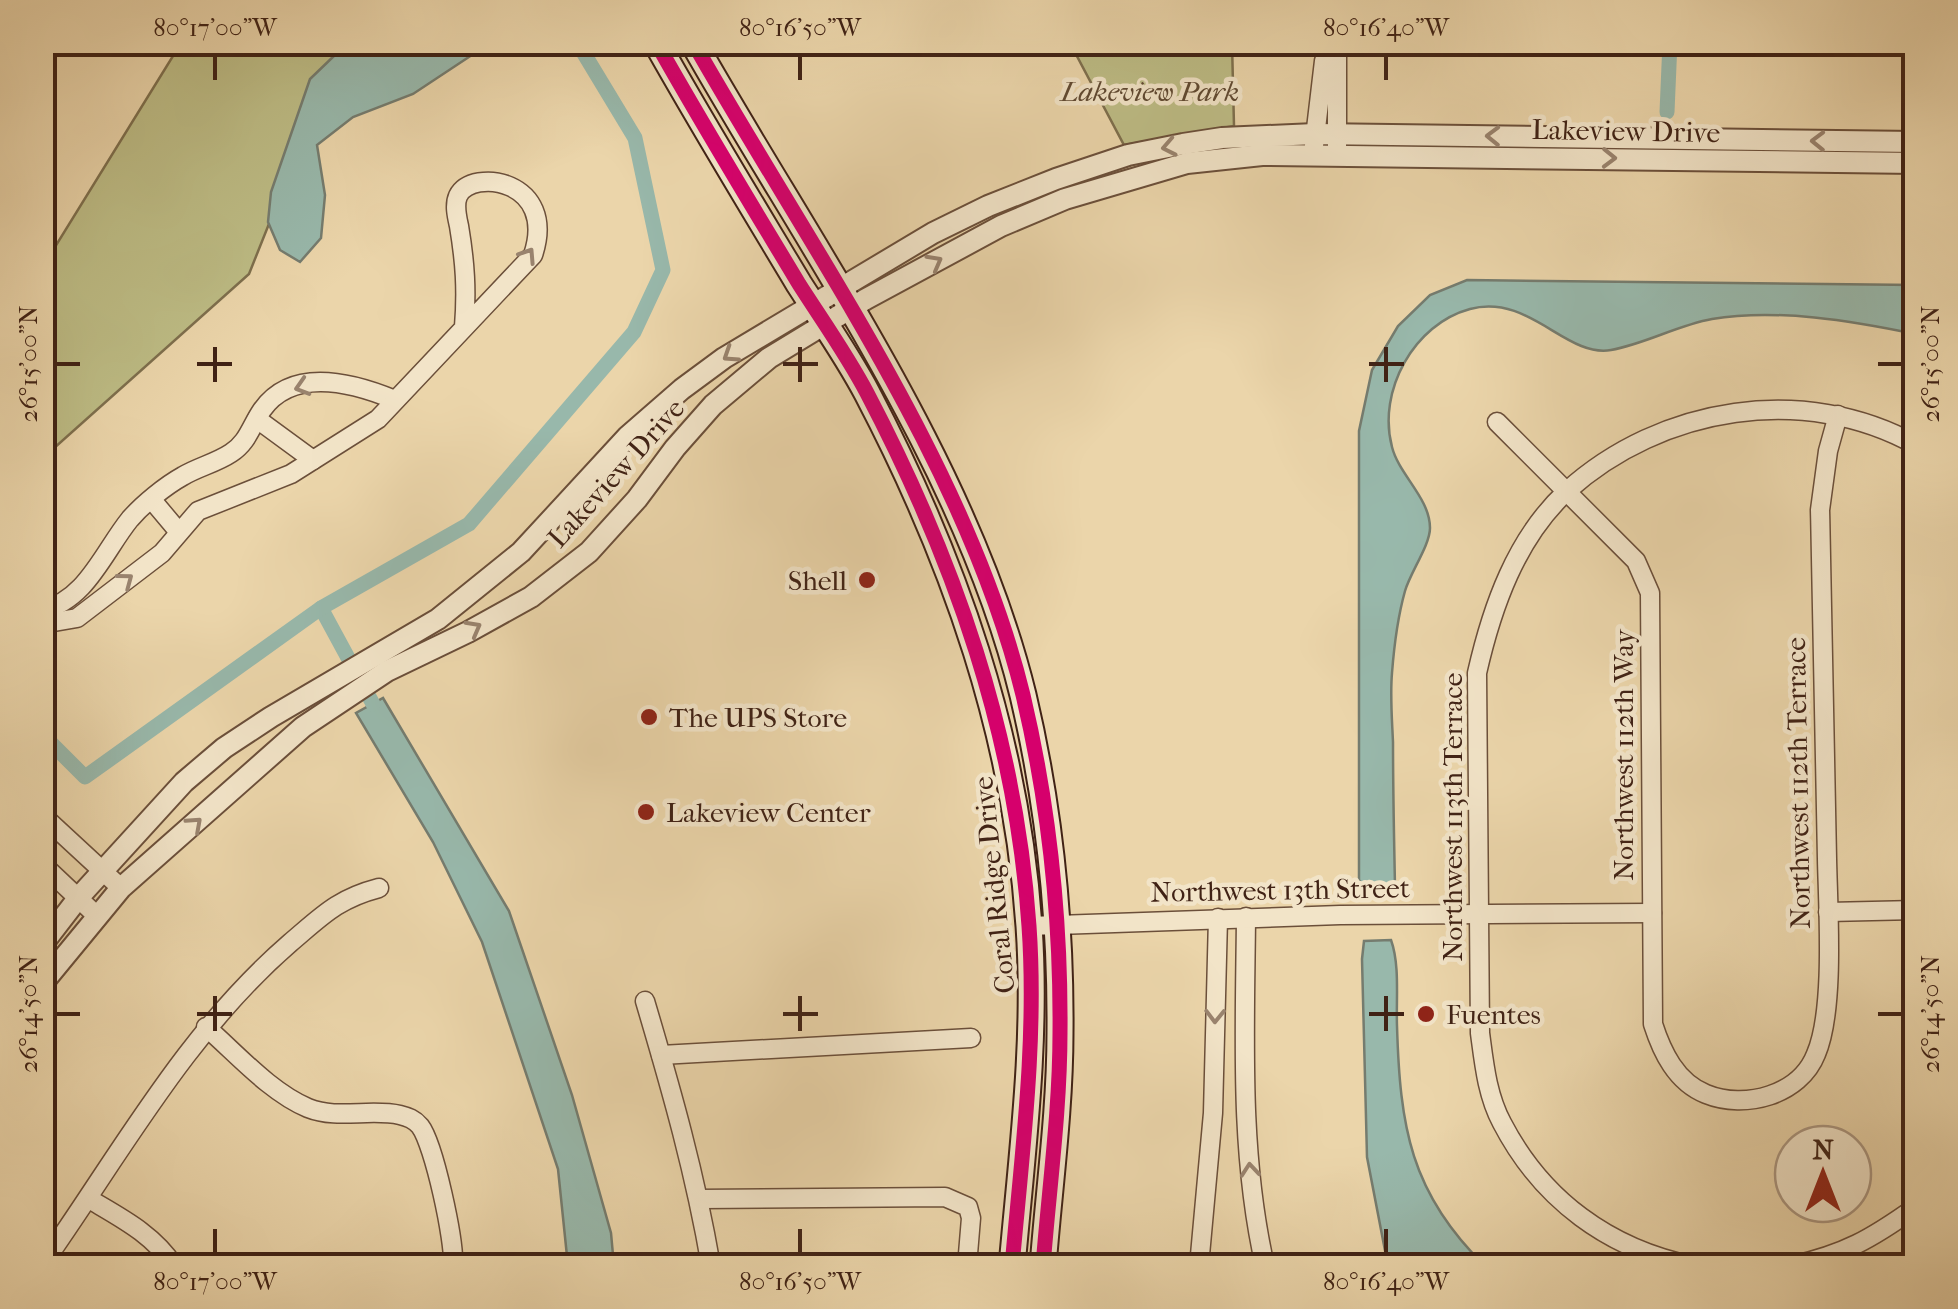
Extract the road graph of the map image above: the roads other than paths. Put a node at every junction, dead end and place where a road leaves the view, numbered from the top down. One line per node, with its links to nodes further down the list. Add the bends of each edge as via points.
1 (48, 42): 5 (street)
2 (656, 42): 11 (main road, Coral Ridge Drive)
3 (692, 42): 10 (main road, Coral Ridge Drive)
4 (1334, 42): 7 (street, via 1324,62); 8 (street)
5 (42, 52)
6 (1916, 142): 8 (street, Lakeview Drive, one-way to 8)
7 (1314, 144): 8 (street, Lakeview Drive); 10 (street, Lakeview Drive, via 1222,138 1128,155 988,206)
8 (1337, 144): 9 (street, Lakeview Drive, one-way to 9)
9 (1916, 162)
10 (844, 299): 11 (street, Lakeview Drive); 39 (main road, Coral Ridge Drive, via 954,504 1000,622 1028,724)
11 (819, 314): 24 (street, Lakeview Drive, one-way to 24, via 724,358 682,389 628,436 521,552); 24 (street, Lakeview Drive, one-way to 11, via 468,632 549,584 637,499 713,405); 40 (main road, Coral Ridge Drive, via 930,519 972,631 1015,800)
12 (464, 327): 12 (street, one-way to 12, via 533,255 537,213 516,187 481,183 458,195 467,280); 13 (street)
13 (395, 400): 15 (street, one-way to 15, via 333,381 305,383 263,408); 18 (street, via 378,419)
14 (1838, 415): 17 (street, Northwest 113th Terrace); 19 (street, Northwest 113th Terrace, via 1778,407 1716,415 1662,432); 33 (street, Northwest 112th Terrace, via 1820,510)
15 (257, 419): 18 (street); 20 (street, via 235,450 185,474)
16 (1497, 422): 19 (street, Northwest 112th Way)
17 (1916, 445)
18 (313, 460): 21 (street, via 198,511)
19 (1566, 492): 34 (street, Northwest 112th Way, via 1636,562 1650,593); 36 (street, Northwest 113th Terrace, via 1506,577 1477,673)
20 (152, 500): 21 (street); 22 (street, via 71,598)
21 (178, 530): 23 (street, one-way to 21, via 77,618 162,553)
22 (42, 610)
23 (42, 619)
24 (382, 663): 25 (street, Lakeview Drive)
25 (333, 692): 28 (street, Lakeview Drive, via 224,748); 29 (street, Lakeview Drive, one-way to 25, via 303,728)
26 (42, 815): 28 (street)
27 (42, 864): 31 (street)
28 (102, 870): 29 (street); 31 (street, Lakeview Drive)
29 (121, 888): 35 (street, Lakeview Drive)
30 (379, 888): 44 (street, via 347,896 262,968)
31 (79, 896): 35 (street); 41 (street, Lakeview Drive)
32 (1916, 910): 33 (street)
33 (1828, 912): 47 (street, Northwest 112th Terrace, via 1825,1027 1815,1059 1794,1082 1765,1098)
34 (1652, 913): 36 (street, Northwest 13th Street); 47 (street, Northwest 112th Way, via 1653,1024 1662,1052 1705,1094)
35 (96, 915): 42 (street, Lakeview Drive)
36 (1478, 915): 37 (street, Northwest 13th Street); 62 (street, Northwest 113th Terrace, via 1480,1033 1500,1121 1548,1188 1577,1215 1652,1258)
37 (1246, 917): 38 (street, Northwest 13th Street); 48 (street)
38 (1218, 918): 39 (street, Northwest 13th Street); 49 (street, one-way to 49)
39 (1058, 924): 40 (street, Northwest 13th Street); 59 (main road, Coral Ridge Drive, via 1060,1036)
40 (1029, 926): 58 (main road, Coral Ridge Drive, via 1032,1036)
41 (42, 945)
42 (42, 984)
43 (645, 1001): 46 (street)
44 (206, 1027): 50 (street); 55 (street, via 310,1109 395,1114 422,1128 440,1185)
45 (971, 1038): 46 (street)
46 (661, 1055): 51 (street)
47 (1738, 1100)
48 (1245, 1112): 49 (street); 61 (street, one-way to 48)
49 (1213, 1113): 60 (street)
50 (89, 1199): 53 (street); 54 (street, via 158,1244)
51 (700, 1199): 56 (street); 57 (street, via 945,1197 968,1207)
52 (1916, 1207): 63 (street, via 1836,1256)
53 (42, 1265)
54 (174, 1266)
55 (453, 1266)
56 (710, 1266)
57 (967, 1266)
58 (1012, 1266)
59 (1043, 1266)
60 (1198, 1266)
61 (1265, 1266)
62 (1693, 1266)
63 (1791, 1266)

